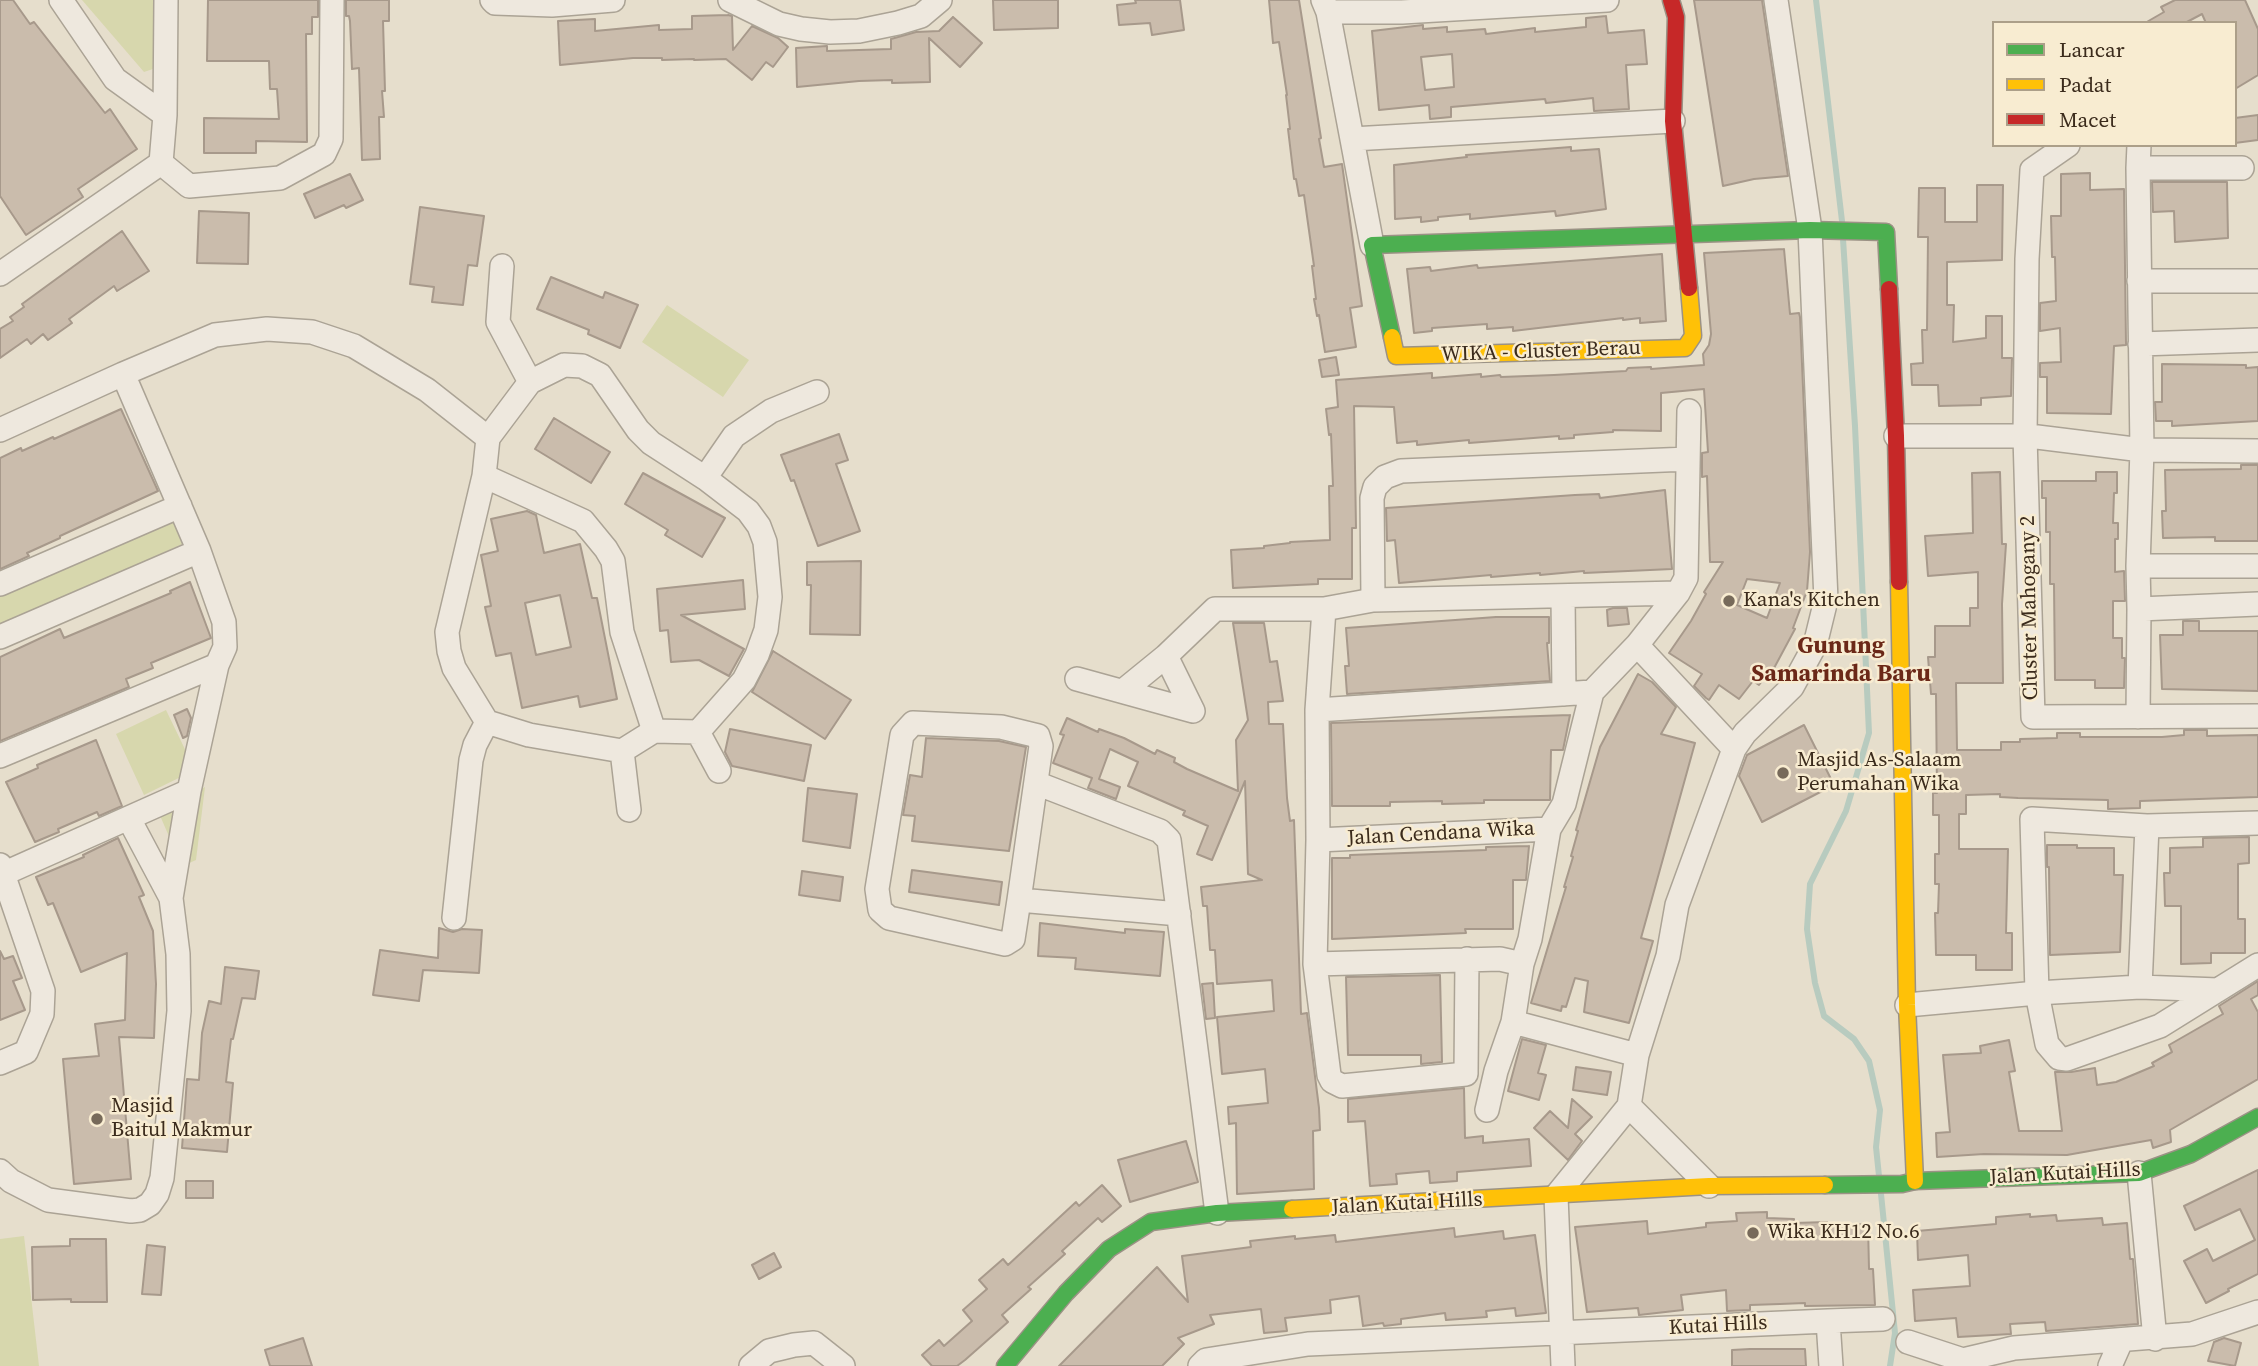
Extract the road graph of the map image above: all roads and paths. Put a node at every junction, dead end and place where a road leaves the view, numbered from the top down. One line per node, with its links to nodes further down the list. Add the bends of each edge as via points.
1 (61, 0): 12 (street, via 115,79)
2 (166, 0): 12 (street)
3 (332, 0): 17 (street, via 331,139 324,154 279,178 189,186)
4 (492, 0): 5 (street, via 552,5)
5 (613, 0)
6 (730, 0): 7 (street, via 779,24 830,32 898,23 921,16)
7 (940, 0)
8 (1607, 0): 11 (street, WIKA - Cluster Berau, via 1402,12)
9 (1671, 0): 13 (street, WIKA - Cluster Berau, via 1676,17)
10 (1776, 0): 19 (street)
11 (1326, 6): 14 (street, WIKA - Cluster Berau)
12 (165, 115): 17 (street)
13 (1673, 121): 14 (street); 20 (street, WIKA - Cluster Berau)
14 (1352, 139): 21 (street, WIKA - Cluster Berau)
15 (2065, 147): 34 (street, Cluster Mahogany 2, via 2032,170)
16 (2139, 157): 18 (street); 24 (street)
17 (161, 163): 22 (street)
18 (2242, 168)
19 (1812, 230): 20 (street); 33 (street, via 1886,232); 66 (street, via 1826,600 1815,645 1792,687)
20 (1684, 235): 21 (street); 21 (street, WIKA - Cluster Berau, via 1693,337 1685,348 1396,356)
21 (1372, 245)
22 (3, 266)
23 (502, 266): 29 (street, via 498,322)
24 (2139, 281): 25 (street); 27 (street)
25 (2258, 281)
26 (2258, 340): 27 (street)
27 (2140, 344): 36 (street)
28 (123, 374): 32 (street); 35 (street, via 215,335 267,329 312,332 354,346 427,390); 41 (street)
29 (530, 382): 35 (street); 40 (street, via 564,365 582,366 600,375 651,443)
30 (817, 392): 40 (street, via 771,411 734,436)
31 (1689, 411): 38 (street, Jalan Cendana Wika)
32 (0, 430)
33 (1896, 436): 34 (street); 90 (street)
34 (2025, 436): 36 (street); 62 (street, Cluster Mahogany 2, via 2033,717)
35 (488, 439): 39 (street)
36 (2142, 450): 37 (street); 43 (street)
37 (2258, 450)
38 (1688, 459): 46 (street, Jalan Cendana Wika, via 1686,578); 48 (street, via 1401,471 1385,477 1372,498)
39 (484, 476): 63 (street, via 447,632 454,668); 64 (street, via 583,521 606,549 613,561 622,632)
40 (705, 478): 65 (street, via 748,511 759,526 770,597 766,630 744,680)
41 (180, 506): 42 (street); 45 (street)
42 (199, 551): 52 (street); 55 (street, via 224,622 225,647)
43 (2138, 566): 44 (street); 51 (street)
44 (2258, 566)
45 (0, 584)
46 (1678, 593): 47 (street); 53 (street, Jalan Cendana Wika)
47 (1563, 596): 48 (street); 59 (street)
48 (1373, 600): 50 (street)
49 (2258, 604): 51 (street)
50 (1324, 609): 54 (street, via 1216,609); 60 (street, Jalan Cendana Wika)
51 (2139, 609): 62 (street)
52 (0, 637)
53 (1637, 645): 58 (street, Jalan Cendana Wika); 66 (street)
54 (1166, 656): 57 (street); 57 (street, via 1193,711)
55 (217, 665): 68 (street); 71 (street)
56 (1077, 678): 57 (street)
57 (1123, 691)
58 (1592, 692): 59 (street); 76 (street, Jalan Cendana Wika, via 1564,804)
59 (1564, 694): 60 (street)
60 (1317, 710): 77 (street, Jalan Cendana Wika)
61 (2258, 716): 62 (street, Cluster Mahogany 2)
62 (2138, 717)
63 (487, 722): 67 (street); 82 (street, via 471,760)
64 (654, 731): 65 (street); 67 (street)
65 (698, 732): 69 (street)
66 (1734, 749): 92 (street, via 1677,905 1668,956)
67 (622, 751): 72 (street)
68 (0, 756)
69 (719, 771)
70 (1035, 783): 80 (street); 80 (street, via 1041,746 1038,736 1001,727 909,726 902,735 877,890 880,910 889,918 1005,944 1013,939); 81 (street, via 1164,833 1169,840)
71 (189, 791): 73 (street); 79 (street)
72 (629, 810)
73 (129, 819): 78 (street); 79 (street)
74 (2258, 822): 75 (street)
75 (2147, 825): 87 (street); 89 (street, via 2032,819)
76 (1549, 830): 77 (street, Jalan Cendana Wika); 85 (street)
77 (1318, 840): 84 (street)
78 (2, 870): 93 (street, via 43,991 43,1014 26,1052)
79 (171, 898): 99 (street, via 179,1011 157,1194 140,1210 131,1211 48,1200)
80 (1019, 900): 81 (street)
81 (1179, 914): 104 (street)
82 (454, 918)
83 (1467, 959): 84 (street); 85 (street); 95 (street)
84 (1315, 964): 95 (street, via 1332,1082 1342,1086)
85 (1522, 964): 91 (street)
86 (2258, 965): 88 (street)
87 (2140, 987): 88 (street); 89 (street)
88 (2218, 990): 89 (street, via 2160,1026 2067,1059 2059,1058 2047,1044)
89 (2037, 993): 90 (street)
90 (1907, 1005): 101 (street)
91 (1513, 1022): 92 (street); 94 (street)
92 (1637, 1055): 96 (street)
93 (0, 1063)
94 (1496, 1071): 95 (street); 97 (street)
95 (1466, 1074)
96 (1629, 1107): 102 (street); 103 (street)
97 (1487, 1110)
98 (2258, 1117): 100 (street, Jalan Kutai Hills, via 2191,1154)
99 (0, 1171)
100 (2139, 1173): 101 (street, Jalan Kutai Hills); 109 (street)
101 (1908, 1182): 102 (street, Jalan Kutai Hills)
102 (1709, 1186): 103 (street, Jalan Kutai Hills)
103 (1556, 1196): 104 (street, Jalan Kutai Hills); 108 (street)
104 (1217, 1213): 117 (street, Jalan Kutai Hills, via 1151,1222 1129,1234 1066,1293)
105 (2258, 1312): 109 (street, via 2192,1334)
106 (1883, 1319): 107 (street, Kutai Hills)
107 (1828, 1321): 108 (street, Kutai Hills); 119 (street)
108 (1561, 1334): 112 (street, Kutai Hills); 118 (street)
109 (2155, 1339): 110 (street)
110 (2121, 1341): 113 (street, via 2014,1348); 120 (street)
111 (1908, 1342): 113 (street)
112 (1309, 1355): 114 (street, Kutai Hills)
113 (1970, 1363)
114 (1204, 1364)
115 (751, 1366): 116 (street, via 769,1351 814,1343)
116 (843, 1366)
117 (1006, 1366)
118 (1563, 1366)
119 (1831, 1366)
120 (2110, 1366)

